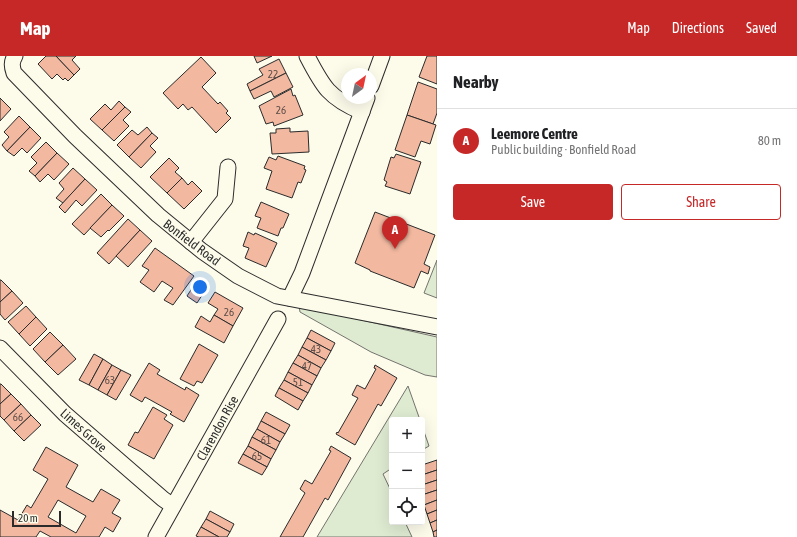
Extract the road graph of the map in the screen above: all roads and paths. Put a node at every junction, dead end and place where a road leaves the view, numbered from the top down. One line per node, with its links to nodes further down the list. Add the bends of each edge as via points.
1 (15, 56): 7 (street, Bonfield Road, via 12,61 14,73 75,136)
2 (307, 56): 5 (street, via 321,82 331,94 344,104)
3 (382, 56): 4 (street)
4 (377, 70)
5 (364, 105): 8 (street, via 302,273)
6 (228, 167): 7 (street, via 225,199)
7 (190, 242): 8 (street, Bonfield Road, via 238,276 277,296)
8 (290, 298): 10 (street, Bonfield Road)
9 (278, 320): 12 (street, Clarendon Rise)
10 (437, 327)
11 (0, 348): 12 (street, Limes Grove, via 65,414)
12 (173, 506): 13 (street, Clarendon Rise)
13 (156, 537)

